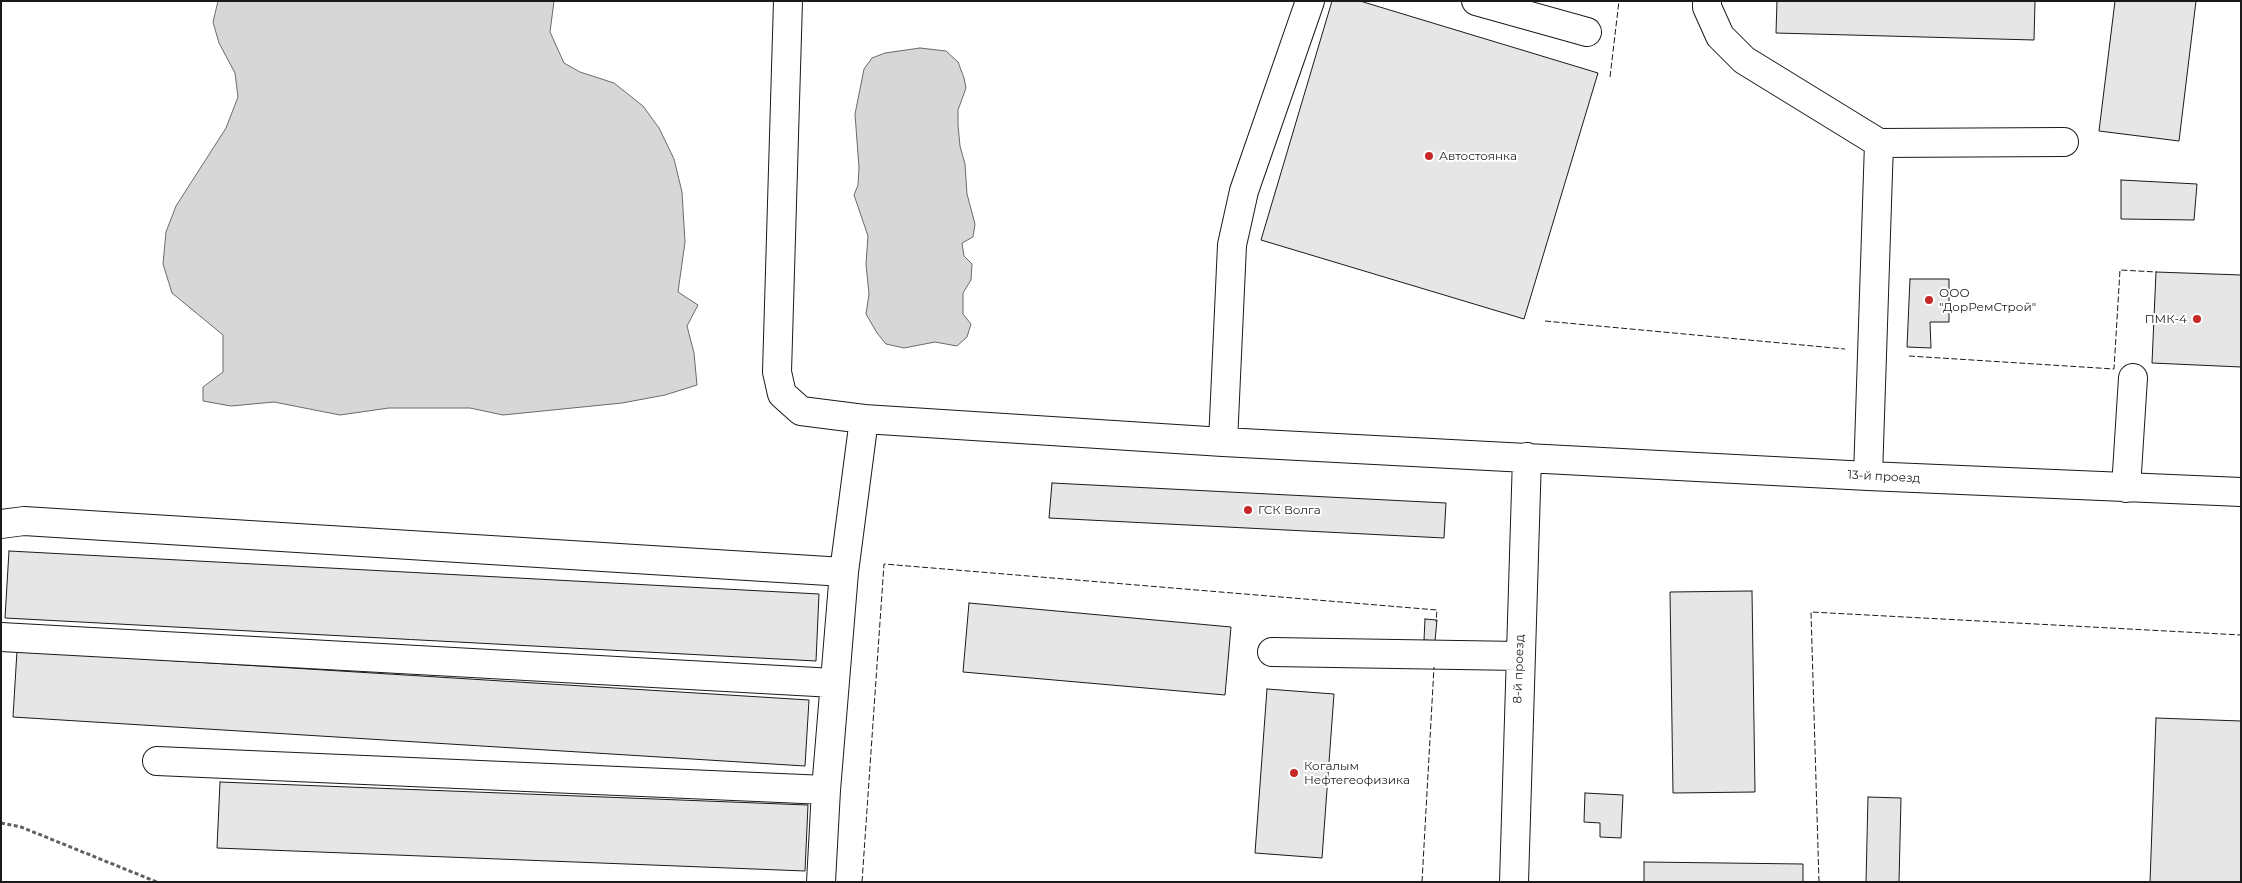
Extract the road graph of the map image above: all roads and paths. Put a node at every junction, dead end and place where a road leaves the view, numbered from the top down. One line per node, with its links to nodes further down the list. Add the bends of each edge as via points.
1 (788, 1): 9 (street, 13-й проезд, via 777,372 782,394 801,411)
2 (1310, 1): 10 (street, via 1244,191 1232,245)
3 (1476, 1): 5 (street)
4 (1707, 1): 7 (street, via 1720,36 1744,60)
5 (1587, 32)
6 (2064, 142): 7 (street)
7 (1879, 143): 12 (street)
8 (2133, 378): 13 (street)
9 (864, 420): 10 (street, 13-й проезд); 16 (street)
10 (1223, 442): 11 (street, 13-й проезд)
11 (1527, 457): 12 (street, 13-й проезд); 19 (street, 8-й проезд)
12 (1868, 476): 13 (street, 13-й проезд)
13 (2126, 488): 14 (street, 13-й проезд)
14 (2241, 492)
15 (1, 524): 16 (street, via 24,521)
16 (844, 572): 20 (street)
17 (1, 637): 20 (street)
18 (1272, 652): 19 (street)
19 (1520, 656): 26 (street, 8-й проезд)
20 (834, 683): 22 (street)
21 (157, 761): 22 (street)
22 (826, 790): 25 (street)
23 (1, 823): 24 (path, via 22,827)
24 (158, 882)
25 (821, 882)
26 (1514, 882)

